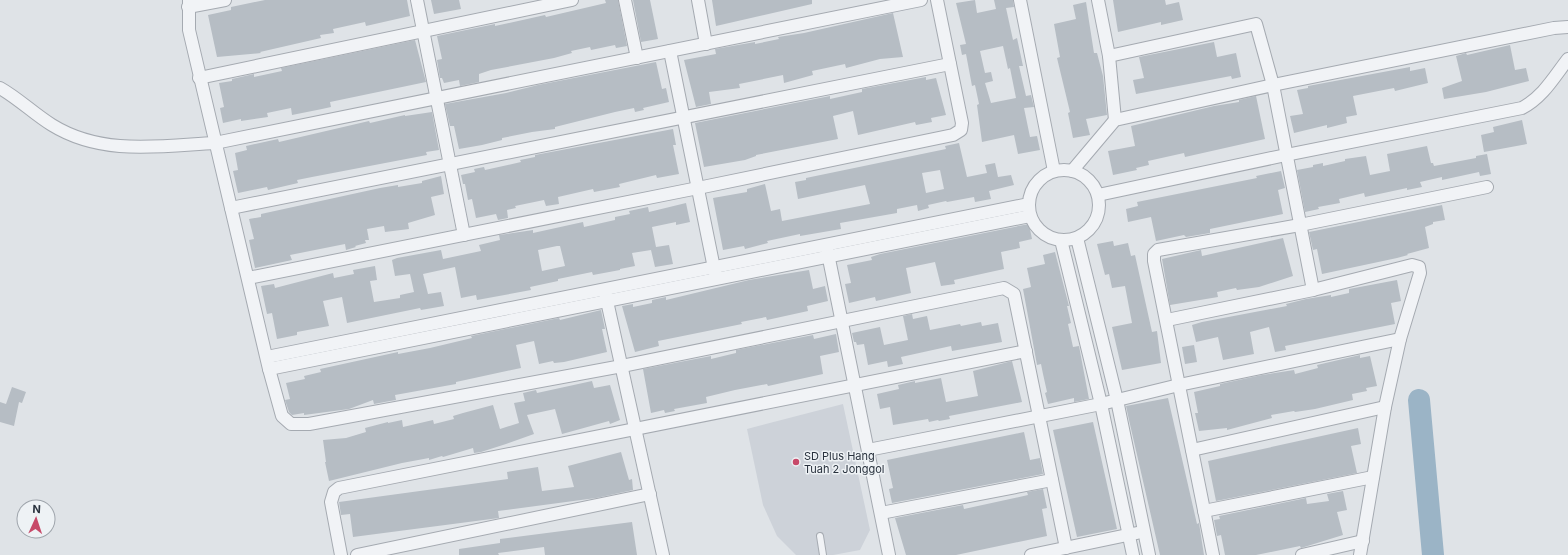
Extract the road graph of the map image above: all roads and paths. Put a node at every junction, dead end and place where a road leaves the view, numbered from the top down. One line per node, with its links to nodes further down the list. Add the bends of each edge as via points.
1 (225, 0): 10 (street)
2 (417, 0): 12 (street)
3 (572, 0): 12 (street)
4 (625, 0): 16 (street)
5 (698, 0): 13 (street)
6 (921, 0): 13 (street)
7 (937, 0): 18 (street)
8 (1020, 0): 28 (street)
9 (1098, 0): 15 (street)
10 (189, 3): 19 (street, via 189,30)
11 (1568, 27): 20 (street, via 1521,34)
12 (423, 30): 19 (street); 22 (street)
13 (706, 44): 14 (street)
14 (670, 51): 16 (street); 23 (street)
15 (1109, 56): 20 (street, via 1256,24); 24 (street)
16 (637, 58): 22 (street)
17 (1568, 59): 26 (street, via 1535,101 1522,108)
18 (950, 64): 23 (street); 31 (street, via 962,123 961,130 953,135)
19 (199, 78): 25 (street)
20 (1273, 85): 24 (street); 26 (street)
21 (0, 89): 25 (street, via 53,126 91,143 122,147)
22 (437, 99): 25 (street); 27 (street)
23 (683, 117): 27 (street); 31 (street)
24 (1115, 120): 29 (street)
25 (215, 143): 33 (street)
26 (1286, 155): 32 (street); 35 (street)
27 (450, 164): 33 (street); 36 (street)
28 (1054, 171): 29 (street); 34 (street, via 1036,184 1030,196)
29 (1072, 171): 32 (street, via 1088,179)
30 (1487, 187): 35 (street)
31 (698, 188): 36 (street); 40 (street)
32 (1098, 195): 37 (street, via 1099,208 1096,220 1091,228)
33 (231, 208): 41 (street)
34 (1030, 210): 38 (street, via 1035,225 1042,232 1051,238); 39 (street)
35 (1300, 225): 42 (street); 45 (street, via 1158,250 1154,254 1154,261)
36 (464, 235): 41 (street)
37 (1077, 238): 38 (street); 52 (street)
38 (1061, 240): 53 (street)
39 (828, 250): 40 (street); 44 (street)
40 (715, 273): 43 (street)
41 (248, 278): 48 (street)
42 (1313, 290): 45 (street); 46 (street, via 1418,265 1420,273)
43 (606, 295): 48 (street); 49 (street)
44 (842, 320): 47 (street, via 1004,288 1014,294); 49 (street); 51 (street)
45 (1167, 320): 50 (street)
46 (1400, 339): 50 (street); 54 (street)
47 (1026, 351): 51 (street); 55 (street)
48 (268, 363): 49 (street, via 282,416 291,424 300,425)
49 (622, 366): 56 (street)
50 (1179, 385): 52 (street); 58 (street)
51 (855, 386): 56 (street); 57 (street)
52 (1117, 400): 53 (street); 64 (street)
53 (1101, 404): 55 (street); 65 (street)
54 (1385, 407): 58 (street); 59 (street)
55 (1039, 416): 57 (street); 60 (street)
56 (635, 430): 61 (street); 69 (street, via 339,488 334,492 331,502)
57 (868, 450): 63 (street)
58 (1192, 450): 62 (street)
59 (1373, 477): 62 (street); 67 (street)
60 (1052, 480): 63 (street); 68 (street)
61 (650, 494): 70 (street); 71 (street)
62 (1204, 510): 77 (street)
63 (881, 513): 73 (street)
64 (1144, 532): 65 (street); 76 (street)
65 (1129, 535): 68 (street); 75 (street)
66 (820, 536): 72 (lane)
67 (1363, 541): 78 (street); 79 (street)
68 (1066, 548): 74 (street)
69 (341, 555)
70 (357, 555)
71 (663, 555)
72 (823, 555)
73 (889, 555)
74 (1031, 555)
75 (1133, 555)
76 (1149, 555)
77 (1213, 555)
78 (1302, 555)
79 (1360, 555)

